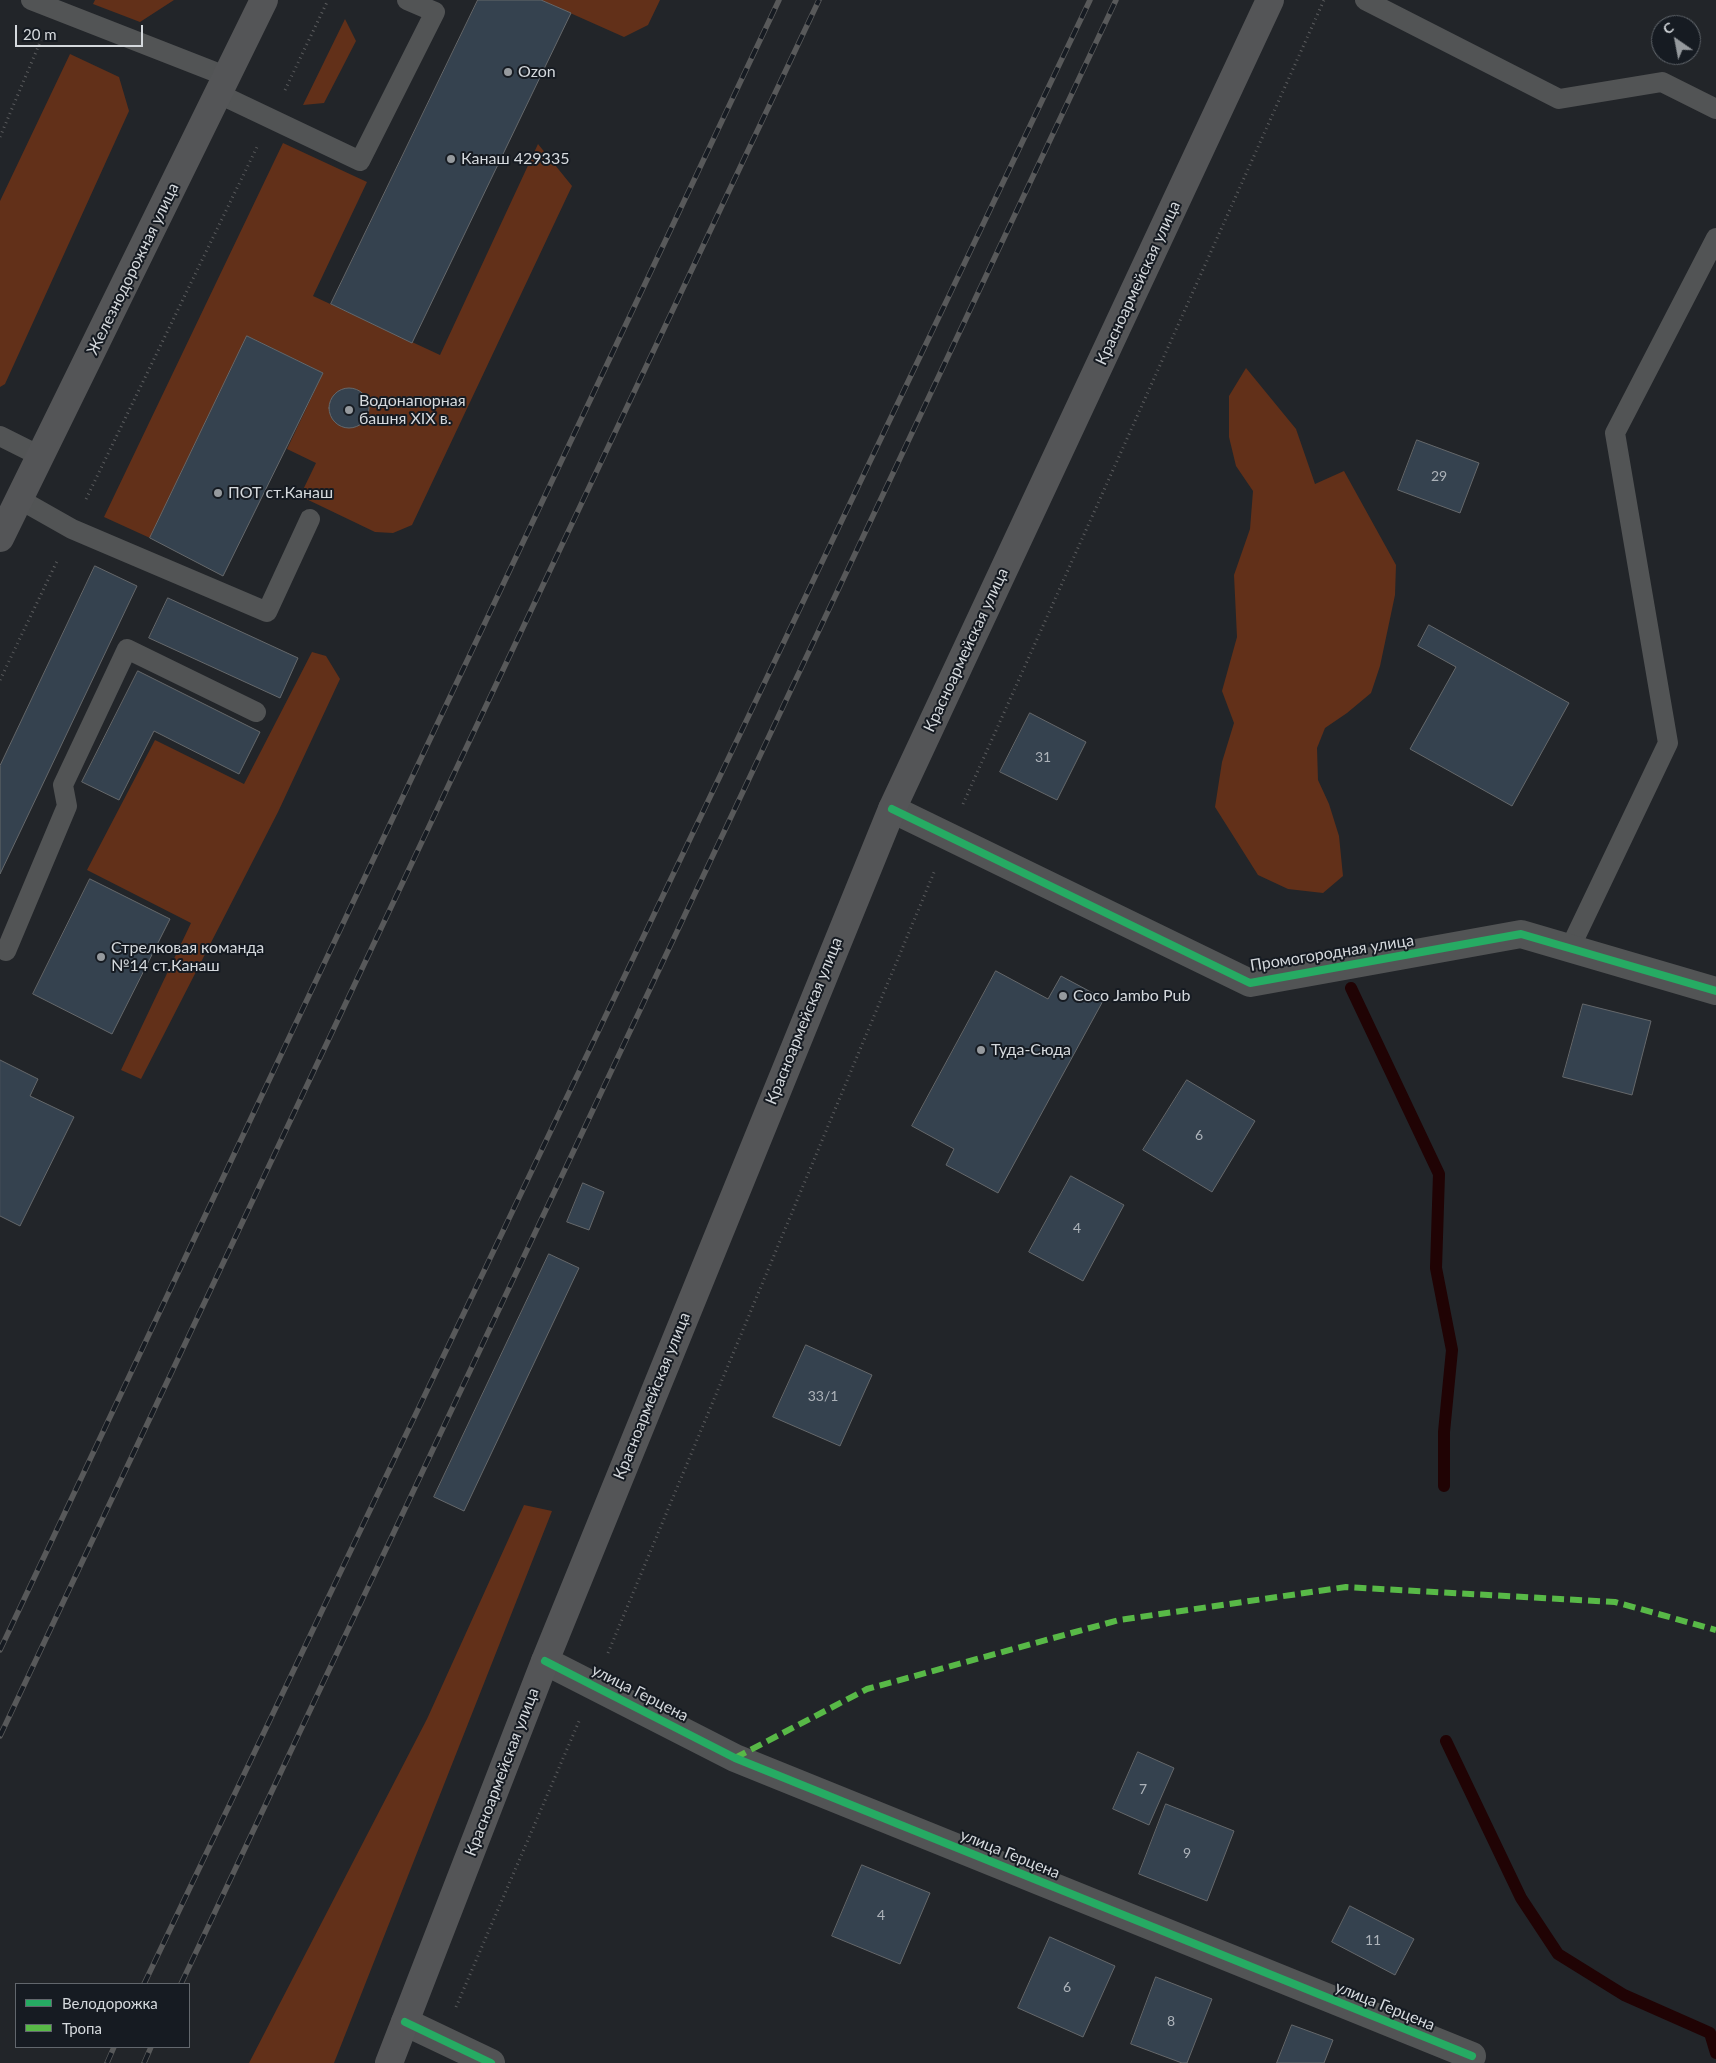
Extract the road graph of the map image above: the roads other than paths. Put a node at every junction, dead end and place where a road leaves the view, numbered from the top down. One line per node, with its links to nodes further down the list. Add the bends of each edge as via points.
1 (31, 0): 6 (lane)
2 (264, 0): 7 (main road, Железнодорожная улица)
3 (407, 0): 7 (lane, via 435,12 360,161 271,117)
4 (1270, 0): 16 (main road, Красноармейская улица)
5 (1365, 0): 8 (lane, via 1559,99 1662,82)
6 (54, 5): 7 (lane)
7 (224, 86): 11 (main road, Железнодорожная улица)
8 (1716, 109)
9 (1716, 238): 17 (lane, via 1615,433 1668,743)
10 (0, 436): 11 (lane)
11 (40, 456): 12 (main road, Железнодорожная улица)
12 (19, 499): 13 (lane, via 72,529 267,612); 14 (main road, Железнодорожная улица)
13 (310, 519)
14 (0, 538)
15 (256, 712): 18 (lane, via 127,649 63,785 67,806)
16 (892, 809): 17 (street, Промогородная улица, via 1250,983 1521,934); 20 (main road, Красноармейская улица)
17 (1570, 948): 19 (street, Промогородная улица)
18 (2, 954)
19 (1716, 991)
20 (545, 1661): 21 (main road, Красноармейская улица); 22 (street, улица Герцена, via 735,1758)
21 (405, 2022): 23 (main road, Красноармейская улица); 24 (street)
22 (1472, 2056)
23 (389, 2063)
24 (491, 2063)

